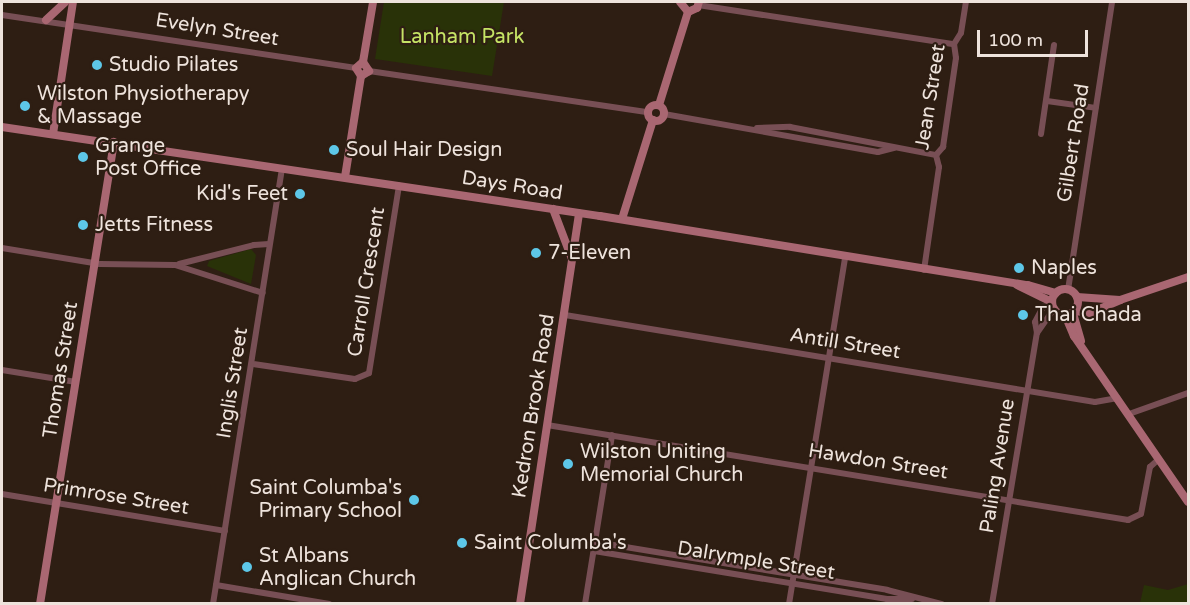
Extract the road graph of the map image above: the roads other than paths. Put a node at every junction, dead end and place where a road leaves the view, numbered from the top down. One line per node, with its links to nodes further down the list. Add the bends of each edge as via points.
1 (65, 2): 10 (main road)
2 (73, 2): 11 (main road)
3 (373, 2): 14 (main road)
4 (680, 2): 8 (main road)
5 (966, 2): 12 (street, Jean Street, via 961,33)
6 (1112, 2): 17 (street, Gilbert Road)
7 (699, 3): 8 (main road); 12 (street)
8 (688, 12): 16 (main road)
9 (2, 15): 10 (street, Evelyn Street)
10 (46, 20): 11 (street, Evelyn Street)
11 (69, 24): 14 (street, Evelyn Street); 23 (main road)
12 (954, 44): 27 (street, Jean Street, via 956,58 944,136)
13 (1054, 45): 15 (street)
14 (362, 69): 18 (street, Evelyn Street); 29 (main road)
15 (1047, 101): 17 (street); 24 (street)
16 (659, 105): 18 (main road, via 651,106); 19 (main road)
17 (1096, 108): 45 (street, Gilbert Road)
18 (648, 112): 20 (main road)
19 (664, 114): 20 (main road); 22 (street)
20 (653, 120): 33 (main road)
21 (2, 128): 23 (main road, Days Road)
22 (757, 128): 26 (street, via 790,127); 26 (street, via 768,135 878,152)
23 (53, 134): 25 (main road, Days Road)
24 (1041, 134)
25 (114, 142): 28 (main road, Days Road); 39 (main road, Thomas Street)
26 (894, 148): 27 (street)
27 (936, 155): 41 (street, Jean Street, via 939,167)
28 (282, 168): 29 (main road, Days Road); 34 (street, Inglis Street)
29 (345, 177): 30 (main road, Days Road)
30 (399, 185): 31 (main road, Days Road); 54 (street, Carroll Crescent, via 370,369 362,382)
31 (553, 209): 32 (main road, Days Road); 38 (main road)
32 (579, 213): 33 (main road, Days Road); 38 (main road, Kedron Brook Road)
33 (622, 219): 37 (main road, Days Road)
34 (269, 244): 36 (street); 46 (street, Inglis Street)
35 (2, 249): 39 (street)
36 (204, 258): 40 (street); 42 (street)
37 (845, 258): 41 (main road, Days Road); 53 (street)
38 (573, 262): 52 (main road, Kedron Brook Road)
39 (95, 263): 40 (street); 56 (main road, Thomas Street)
40 (175, 265): 42 (street)
41 (924, 270): 44 (main road, Days Road)
42 (203, 272): 46 (street)
43 (1188, 277): 49 (main road)
44 (1017, 285): 47 (main road, Days Road); 50 (main road, Days Road)
45 (1068, 290): 47 (main road); 48 (main road)
46 (263, 293): 54 (street, Inglis Street)
47 (1056, 293): 50 (main road)
48 (1077, 297): 49 (main road); 51 (main road)
49 (1120, 300): 51 (main road, via 1090,313)
50 (1053, 306): 51 (main road, Days Road); 57 (street, Paling Avenue, via 1037,333)
51 (1071, 313): 59 (main road, via 1083,345)
52 (565, 315): 53 (street, Antill Street); 61 (main road, Kedron Brook Road)
53 (829, 358): 57 (street, Antill Street); 64 (street)
54 (253, 364): 69 (street, Inglis Street)
55 (2, 369): 56 (street)
56 (76, 382): 68 (main road, Thomas Street)
57 (1027, 390): 59 (street, Antill Street, via 1101,402); 66 (street, Paling Avenue)
58 (1188, 393): 60 (street)
59 (1118, 398): 60 (main road)
60 (1129, 414): 63 (main road)
61 (547, 425): 62 (street, Hawdon Street); 79 (main road, Kedron Brook Road)
62 (612, 435): 64 (street, Hawdon Street); 70 (street)
63 (1160, 459): 66 (street, Hawdon Street, via 1150,467 1142,511 1134,519); 67 (main road)
64 (811, 468): 66 (street, Hawdon Street); 72 (street)
65 (2, 494): 68 (street, Primrose Street)
66 (1009, 500): 83 (street, Paling Avenue)
67 (1188, 502)
68 (56, 504): 69 (street, Primrose Street); 76 (main road, Thomas Street)
69 (225, 531): 74 (street, Inglis Street)
70 (595, 542): 71 (street); 72 (street, Dalrymple Street)
71 (594, 551): 73 (street, Dalrymple Street); 80 (street)
72 (794, 575): 73 (street); 75 (street, Dalrymple Street, via 887,590)
73 (792, 584): 75 (street, Dalrymple Street, via 893,600); 81 (street)
74 (216, 585): 77 (street, Inglis Street); 78 (street)
75 (913, 599): 82 (street, Dalrymple Street)
76 (39, 603)
77 (213, 603)
78 (329, 603)
79 (520, 603)
80 (585, 603)
81 (789, 603)
82 (942, 603)
83 (992, 603)

